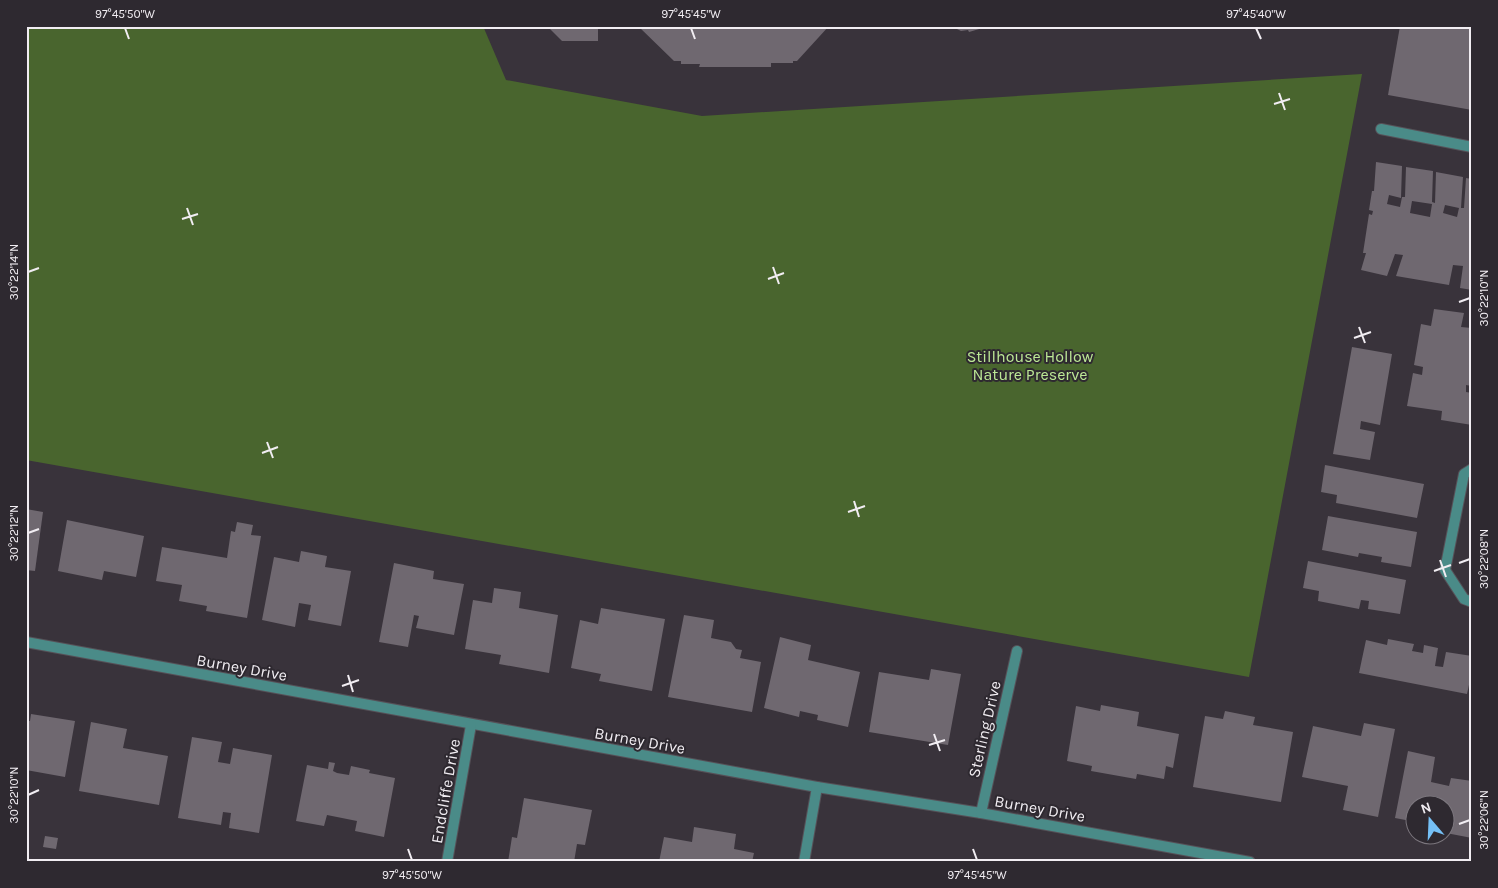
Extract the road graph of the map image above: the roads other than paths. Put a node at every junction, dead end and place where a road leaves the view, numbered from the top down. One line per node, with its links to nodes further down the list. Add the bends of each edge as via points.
1 (1381, 128): 2 (street)
2 (1472, 147)
3 (1472, 469): 4 (street, via 1464,474 1445,570 1464,600)
4 (1472, 602)
5 (26, 642): 7 (street, Burney Drive)
6 (1017, 652): 9 (street, Sterling Drive)
7 (472, 724): 8 (street, Burney Drive); 10 (street, Endcliffe Drive)
8 (816, 787): 9 (street, Burney Drive); 11 (street)
9 (981, 813): 12 (street, Burney Drive)
10 (448, 862)
11 (804, 862)
12 (1250, 862)

